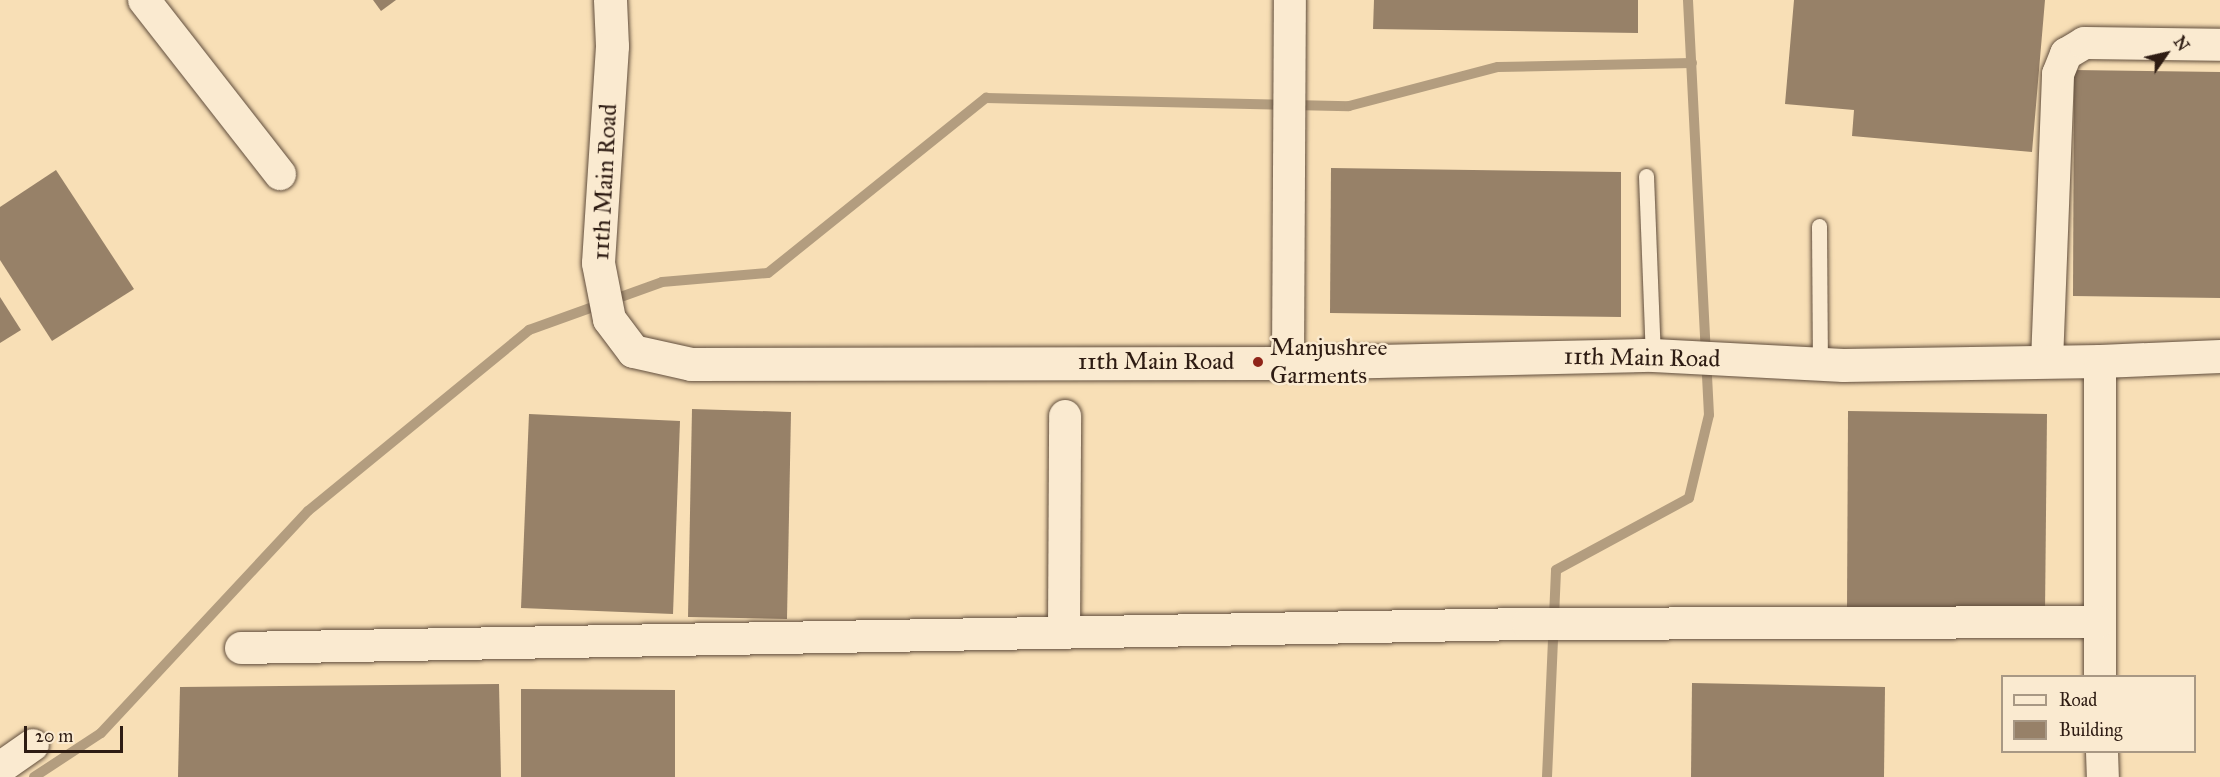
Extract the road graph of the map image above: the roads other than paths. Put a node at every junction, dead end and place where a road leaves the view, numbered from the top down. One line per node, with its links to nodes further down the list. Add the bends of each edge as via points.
1 (144, 0): 5 (street)
2 (610, 0): 12 (street, 11th Main Road, via 612,46 598,262 609,319 633,351 691,364)
3 (1290, 0): 12 (street)
4 (2220, 45): 11 (street, via 2084,43 2066,54 2058,74)
5 (280, 174)
6 (1646, 176): 8 (lane)
7 (1819, 226): 13 (lane)
8 (1668, 356): 12 (street, 11th Main Road); 13 (street, 11th Main Road)
9 (2220, 356): 10 (street, 11th Main Road)
10 (2100, 361): 11 (street, 11th Main Road); 15 (street)
11 (2047, 362): 13 (street, 11th Main Road)
12 (1288, 363)
13 (1820, 364)
14 (1065, 416): 16 (street)
15 (2099, 622): 16 (street, via 1580,623); 18 (street)
16 (1064, 632): 17 (street)
17 (242, 648)
18 (2100, 675)
19 (33, 745): 21 (street)
20 (2102, 753): 22 (street)
21 (0, 768)
22 (2103, 777)

